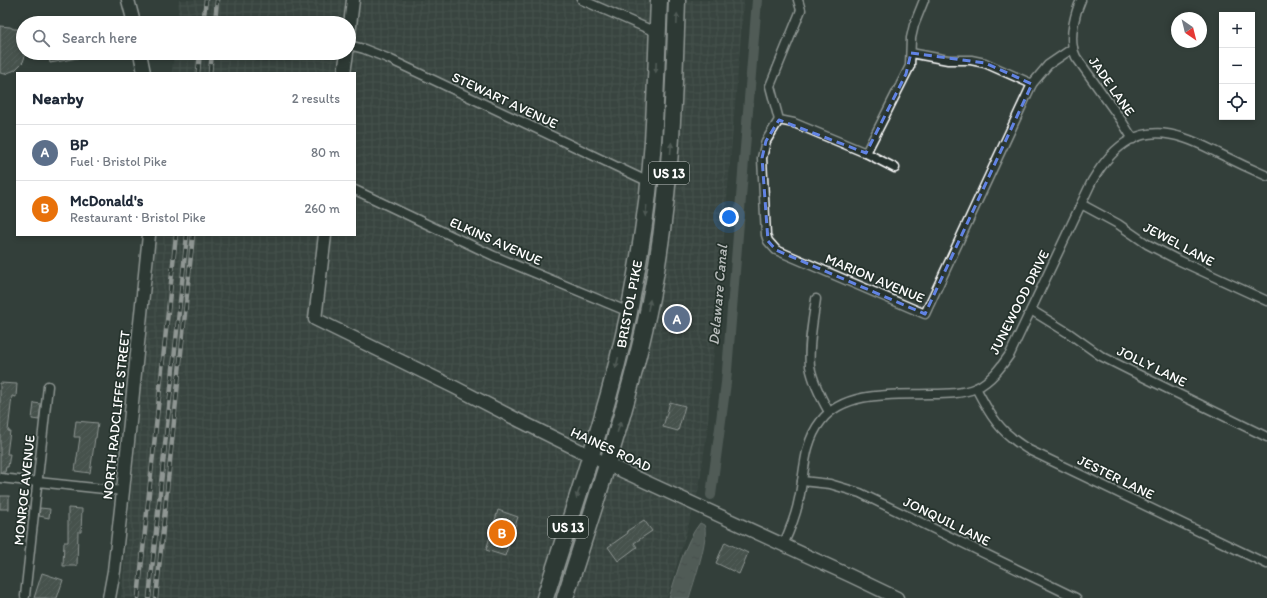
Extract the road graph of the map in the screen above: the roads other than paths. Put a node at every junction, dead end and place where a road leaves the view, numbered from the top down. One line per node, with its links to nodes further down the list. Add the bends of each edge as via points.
1 (128, 0): 9 (street)
2 (353, 0): 10 (street)
3 (582, 0): 11 (street)
4 (659, 0): 11 (highway, BRISTOL PIKE / US 13)
5 (678, 0): 39 (highway, BRISTOL PIKE / US 13, one-way to 5, via 641,343 661,239 672,143)
6 (798, 0): 20 (street, via 801,10 770,86)
7 (924, 0): 14 (street, via 914,25)
8 (1081, 0): 13 (street, via 1075,20)
9 (132, 16)
10 (351, 16)
11 (658, 33): 25 (highway, BRISTOL PIKE / US 13, one-way to 25)
12 (356, 47): 25 (street, STEWART AVENUE, via 387,58)
13 (1073, 48): 19 (street, MARION AVENUE, via 1048,65); 21 (street, JADE LANE, via 1076,57)
14 (911, 53): 19 (street, via 985,63); 22 (street, via 910,66)
15 (141, 60): 17 (street)
16 (346, 60): 18 (street)
17 (144, 72)
18 (344, 72)
19 (1032, 84): 20 (street, MARION AVENUE, via 925,314 776,250 768,241 762,158 766,142)
20 (778, 120): 22 (street, via 794,123)
21 (1133, 139): 24 (street, JUNEWOOD DRIVE, via 1155,132 1184,137); 27 (street, JUNEWOOD DRIVE, via 1122,144 1108,156)
22 (866, 153): 23 (street)
23 (895, 168)
24 (1267, 176)
25 (649, 182): 33 (highway, BRISTOL PIKE / US 13, one-way to 33)
26 (356, 190): 33 (street, ELKINS AVENUE, via 494,256)
27 (1081, 204): 31 (street, JEWEL LANE, via 1118,224 1147,244); 32 (street, JUNEWOOD DRIVE)
28 (149, 236): 43 (street, NORTH RADCLIFFE STREET)
29 (325, 236): 38 (street, HAINES ROAD, via 315,319)
30 (816, 299): 36 (street, via 811,368 813,379)
31 (1267, 301)
32 (1031, 310): 35 (street, JUNEWOOD DRIVE, via 1010,354 990,379); 37 (street, JOLLY LANE, via 1101,356)
33 (629, 312): 38 (highway, BRISTOL PIKE / US 13, one-way to 38, via 611,387)
34 (48, 386): 42 (street, MONROE AVENUE)
35 (976, 388): 36 (street, JUNEWOOD DRIVE, via 952,394 859,398); 45 (street, JESTER LANE, via 1002,429 1029,450)
36 (829, 412): 41 (street, JUNEWOOD DRIVE, via 818,425 810,441)
37 (1267, 437)
38 (590, 456): 39 (street, HAINES ROAD); 48 (highway, BRISTOL PIKE / US 13, one-way to 48)
39 (607, 464): 44 (street, HAINES ROAD); 49 (highway, BRISTOL PIKE / US 13)
40 (0, 478): 42 (street)
41 (802, 481): 44 (street, JUNEWOOD DRIVE, via 795,518); 51 (street, JONQUIL LANE, via 830,484 860,493)
42 (38, 482): 43 (street); 46 (street, MONROE AVENUE)
43 (123, 491): 47 (street, NORTH RADCLIFFE STREET)
44 (783, 545): 50 (street, HAINES ROAD)
45 (1267, 564)
46 (25, 596)
47 (110, 598)
48 (545, 598)
49 (565, 598)
50 (897, 598)
51 (1076, 598)

